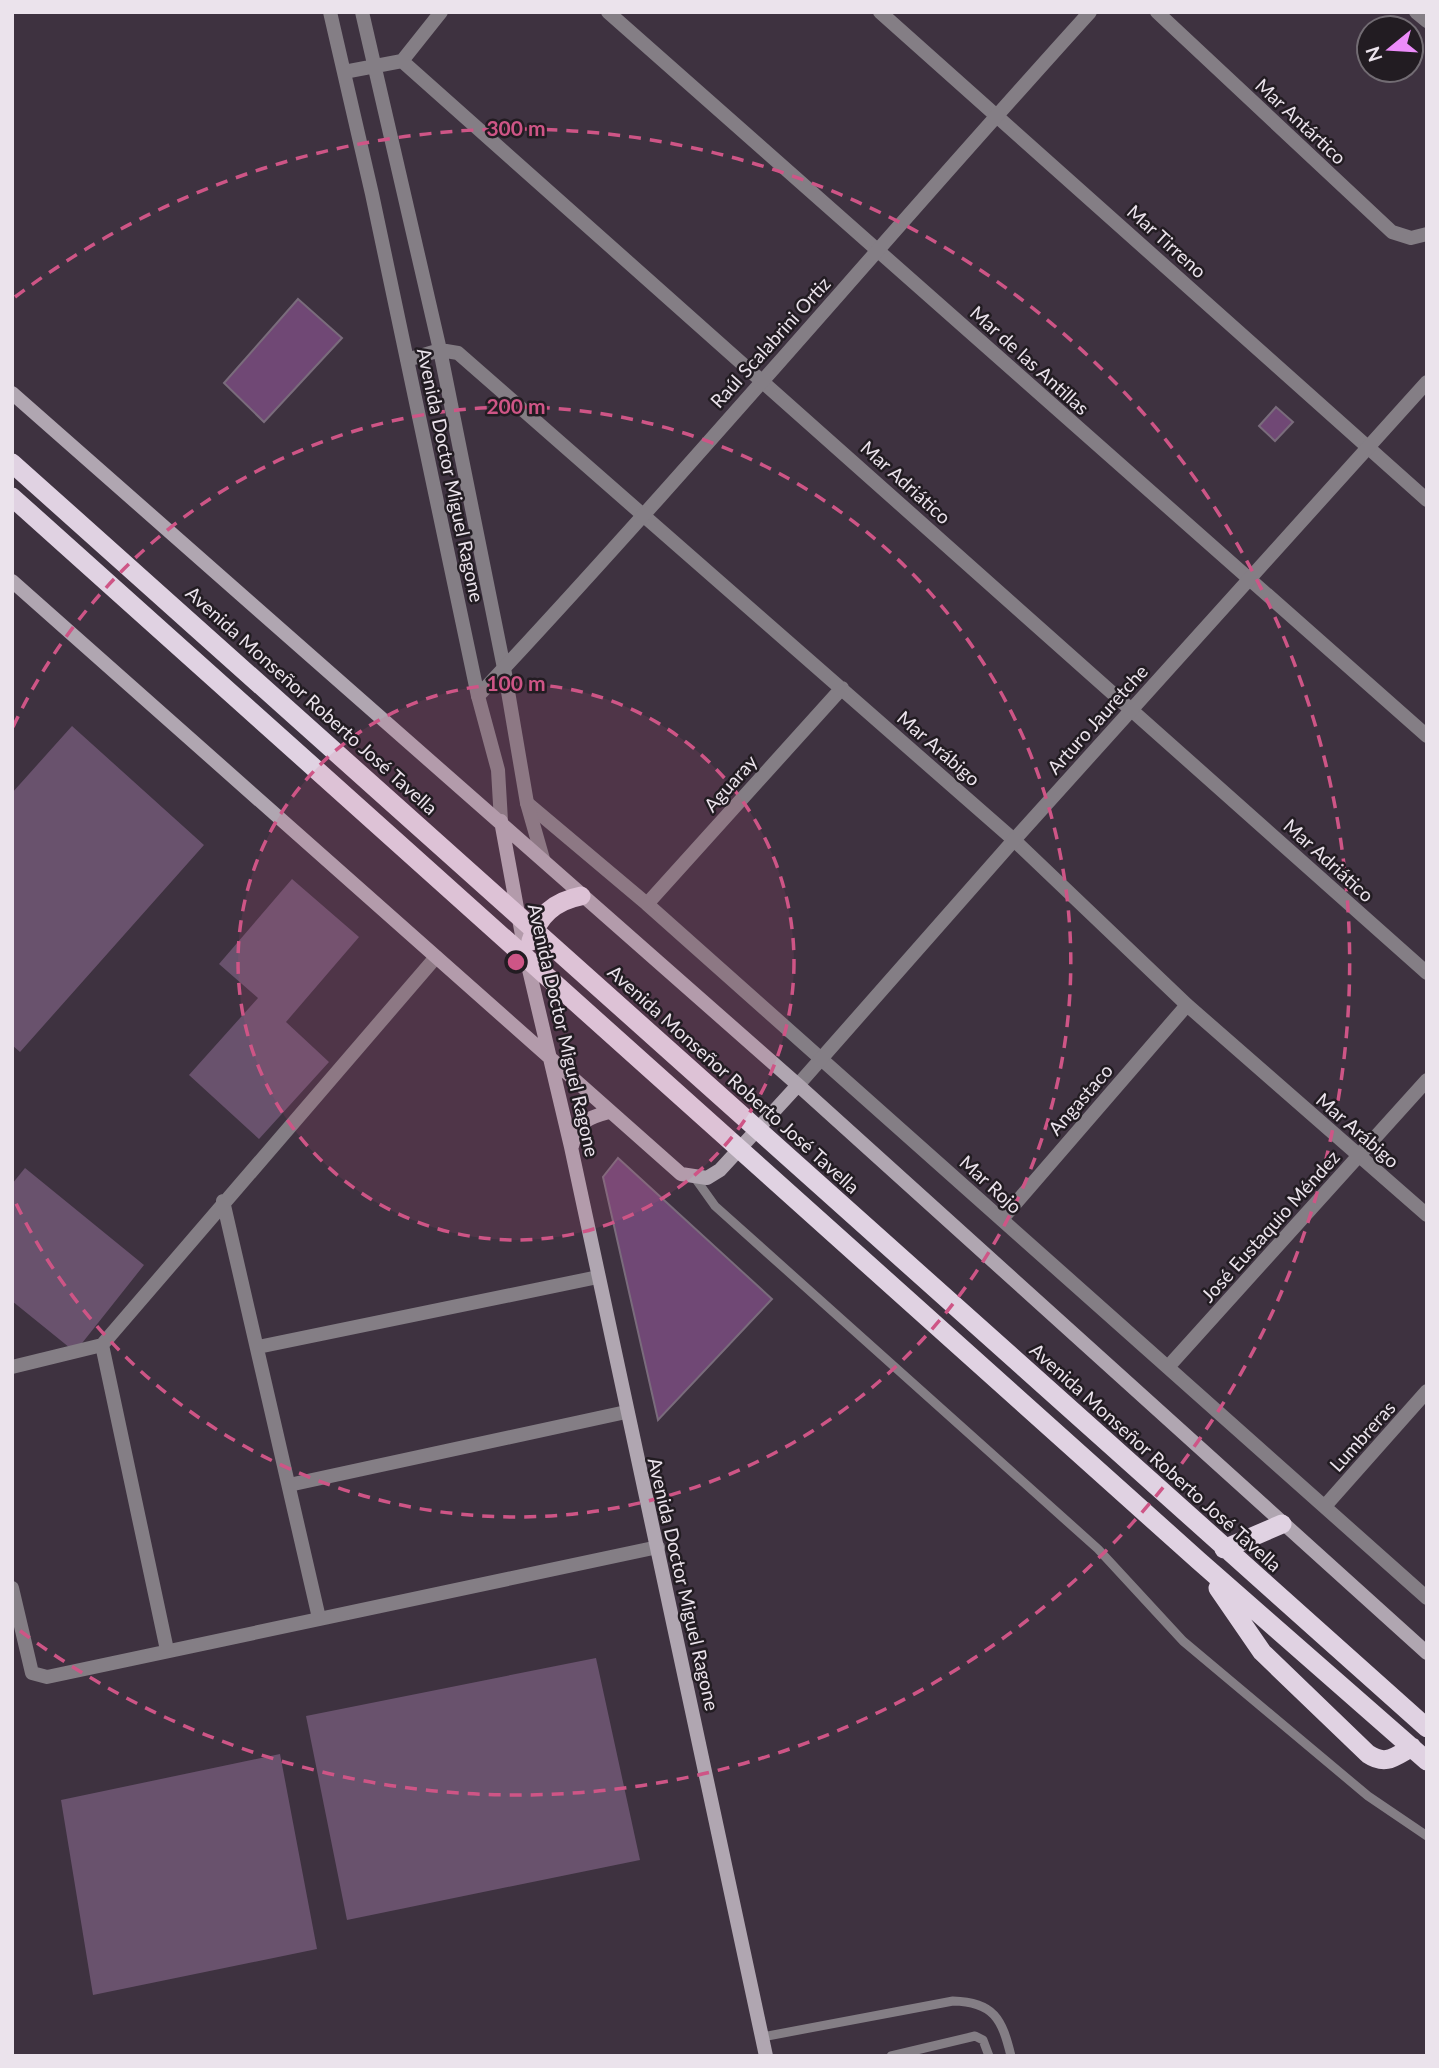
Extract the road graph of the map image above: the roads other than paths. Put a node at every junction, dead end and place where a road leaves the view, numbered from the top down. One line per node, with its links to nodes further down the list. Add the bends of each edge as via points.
1 (330, 12): 12 (street, Avenida Doctor Miguel Ragone)
2 (362, 12): 11 (street, Avenida Doctor Miguel Ragone)
3 (441, 12): 10 (street)
4 (608, 12): 15 (street, Mar de las Antillas)
5 (880, 12): 13 (street, Mar Tirreno)
6 (1090, 12): 13 (street, Raúl Scalabrini Ortiz)
7 (1157, 12): 14 (street, Mar Antártico, via 1392,232 1411,238)
8 (1416, 12): 9 (street)
9 (1427, 22)
10 (402, 61): 11 (street); 18 (street, Mar Adriático)
11 (376, 64): 12 (street); 16 (street, Avenida Doctor Miguel Ragone)
12 (344, 72): 17 (street, Avenida Doctor Miguel Ragone)
13 (996, 115): 15 (street, Raúl Scalabrini Ortiz); 21 (street, Mar Tirreno)
14 (1427, 234)
15 (879, 251): 18 (street, Raúl Scalabrini Ortiz); 26 (street, Mar de las Antillas)
16 (440, 351): 17 (street); 25 (street, Mar Arábigo, via 458,353); 28 (street, Avenida Doctor Miguel Ragone)
17 (407, 359): 30 (street, Avenida Doctor Miguel Ragone)
18 (761, 379): 25 (street, Raúl Scalabrini Ortiz); 31 (street, Mar Adriático)
19 (1427, 382): 21 (street, Arturo Jauretche)
20 (12, 393): 34 (main road)
21 (1368, 447): 24 (street, Mar Tirreno); 26 (street, Arturo Jauretche)
22 (12, 463): 39 (highway, Avenida Monseñor Roberto José Tavella)
23 (12, 497): 42 (highway)
24 (1427, 500)
25 (645, 514): 28 (street, Raúl Scalabrini Ortiz); 29 (street, Mar Arábigo)
26 (1249, 580): 31 (street, Arturo Jauretche); 32 (street, Mar de las Antillas)
27 (12, 582): 41 (main road)
28 (504, 668): 30 (street, Raúl Scalabrini Ortiz); 33 (street, Avenida Doctor Miguel Ragone)
29 (842, 688): 35 (street, Mar Arábigo); 38 (street, Aguaray)
30 (478, 696): 34 (street, Avenida Doctor Miguel Ragone, via 498,770)
31 (1132, 709): 35 (street, Arturo Jauretche); 43 (street, Mar Adriático)
32 (1427, 736)
33 (527, 803): 36 (street, Avenida Doctor Miguel Ragone); 38 (street, Mar Rojo)
34 (501, 821): 36 (main road); 39 (main road, Avenida Doctor Miguel Ragone)
35 (1014, 840): 44 (street, Mar Arábigo); 46 (street, Arturo Jauretche)
36 (543, 859): 37 (main road)
37 (581, 896): 40 (highway, via 554,905); 48 (main road)
38 (647, 904): 46 (street, Mar Rojo)
39 (517, 914): 40 (highway, Avenida Monseñor Roberto José Tavella); 42 (main road, Avenida Doctor Miguel Ragone)
40 (534, 930): 42 (highway); 50 (highway, Avenida Monseñor Roberto José Tavella)
41 (436, 957): 45 (main road); 55 (street)
42 (526, 957): 45 (main road, Avenida Doctor Miguel Ragone); 52 (highway)
43 (1427, 973)
44 (1187, 1005): 53 (street, Mar Arábigo); 57 (street, Angastaco)
45 (549, 1058): 49 (main road); 51 (main road, Avenida Doctor Miguel Ragone)
46 (822, 1059): 48 (street, Arturo Jauretche); 57 (street, Mar Rojo)
47 (1427, 1080): 53 (street, José Eustaquio Méndez)
48 (798, 1085): 50 (main road); 67 (main road)
49 (609, 1112): 51 (main road, via 577,1125); 54 (main road, via 681,1174)
50 (757, 1130): 52 (main road); 69 (highway, Avenida Monseñor Roberto José Tavella)
51 (571, 1147): 58 (main road, Avenida Doctor Miguel Ragone)
52 (740, 1150): 54 (main road, via 720,1170 707,1178); 70 (highway)
53 (1359, 1156): 56 (street, Mar Arábigo); 62 (street, José Eustaquio Méndez)
54 (695, 1178): 79 (lane, via 715,1206 1098,1549 1183,1641 1368,1796)
55 (223, 1201): 59 (street); 60 (street)
56 (1427, 1215)
57 (1002, 1219): 62 (street, Mar Rojo)
58 (598, 1277): 60 (street); 64 (main road, Avenida Doctor Miguel Ragone)
59 (102, 1345): 61 (street); 74 (street)
60 (258, 1347): 65 (street)
61 (12, 1367)
62 (1168, 1367): 66 (street, Mar Rojo)
63 (1427, 1391): 66 (street, Lumbreras)
64 (626, 1412): 65 (street); 68 (main road, Avenida Doctor Miguel Ragone)
65 (289, 1485): 73 (street)
66 (1325, 1506): 72 (street, Mar Rojo)
67 (1282, 1524): 69 (highway); 75 (main road)
68 (658, 1547): 73 (street); 80 (main road, Avenida Doctor Miguel Ragone)
69 (1224, 1549): 76 (highway, Avenida Monseñor Roberto José Tavella)
70 (1199, 1561): 77 (highway); 77 (highway, via 1262,1652 1368,1754 1388,1762)
71 (12, 1588): 74 (street, via 32,1673 47,1677)
72 (1427, 1598)
73 (319, 1618): 74 (street)
74 (167, 1650)
75 (1427, 1653)
76 (1427, 1729): 77 (street)
77 (1412, 1747): 78 (highway)
78 (1427, 1761)
79 (1427, 1836)
80 (762, 2037): 81 (main road, Avenida Doctor Miguel Ragone); 84 (lane, via 969,2001 996,2016)
81 (766, 2056)
82 (891, 2056): 83 (lane, via 975,2036 984,2040)
83 (989, 2056)
84 (1011, 2056)

